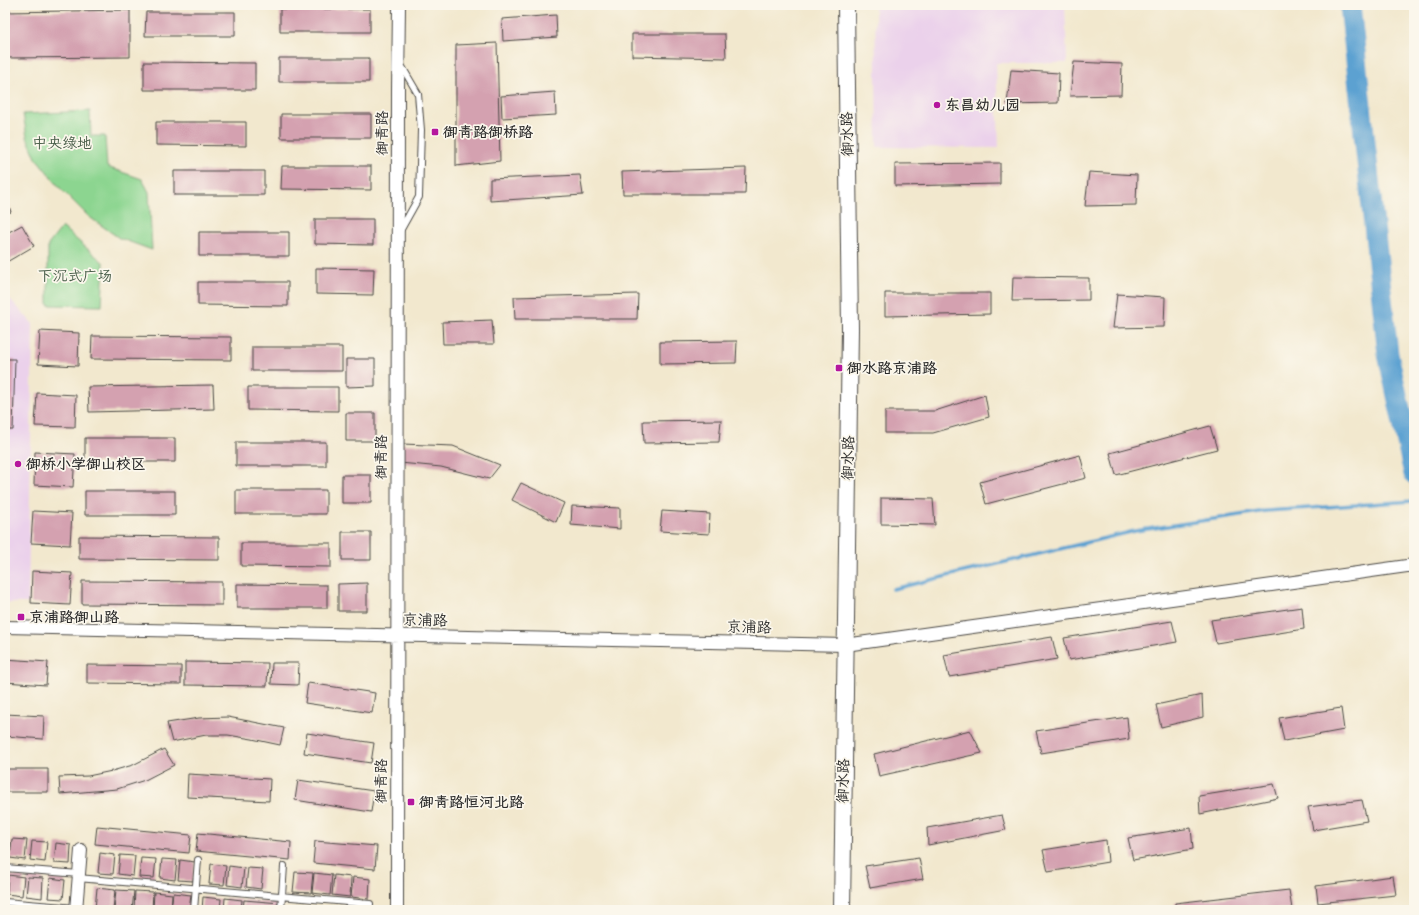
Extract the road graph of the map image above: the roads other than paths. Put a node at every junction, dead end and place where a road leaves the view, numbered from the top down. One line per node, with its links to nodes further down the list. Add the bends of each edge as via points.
1 (399, 5): 3 (street, 御青路)
2 (846, 5): 8 (street, 御水路, via 850,329)
3 (398, 61): 4 (street, 御青路); 4 (lane, via 418,94 421,130 419,197)
4 (397, 235): 7 (street, 御青路)
5 (1414, 565): 8 (street, 京浦路)
6 (5, 627): 7 (street, 京浦路)
7 (397, 636): 8 (street, 京浦路); 21 (street, 御青路)
8 (845, 645): 22 (street, 御水路)
9 (81, 850): 13 (street)
10 (198, 860): 14 (lane)
11 (284, 866): 15 (lane)
12 (5, 868): 13 (lane)
13 (78, 876): 14 (lane); 17 (street)
14 (196, 888): 15 (lane); 18 (lane)
15 (282, 896): 19 (lane); 20 (lane, via 370,904)
16 (5, 902): 17 (lane)
17 (76, 909)
18 (194, 910)
19 (281, 910)
20 (369, 910)
21 (397, 910)
22 (842, 910)

